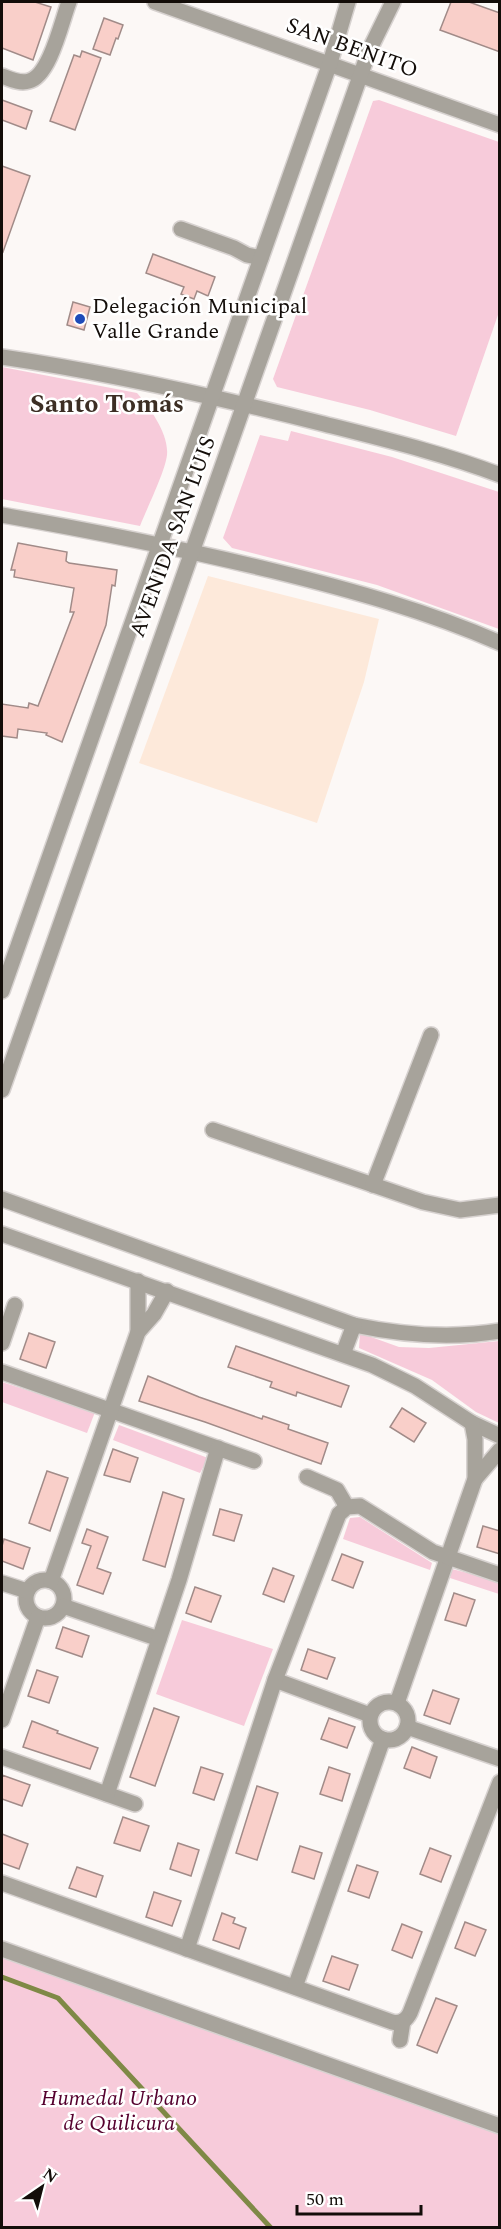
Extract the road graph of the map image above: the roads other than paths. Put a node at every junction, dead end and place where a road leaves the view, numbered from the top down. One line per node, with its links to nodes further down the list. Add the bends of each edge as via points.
1 (69, 2): 7 (street, via 40,75 22,82)
2 (155, 2): 5 (street, SAN BENITO)
3 (348, 2): 5 (street, AVENIDA SAN LUIS)
4 (393, 2): 6 (street, AVENIDA SAN LUIS)
5 (330, 63): 6 (street, SAN BENITO); 10 (street, AVENIDA SAN LUIS)
6 (362, 75): 8 (street, SAN BENITO); 13 (street, AVENIDA SAN LUIS)
7 (2, 76)
8 (500, 125)
9 (181, 229): 10 (street)
10 (261, 258): 12 (street, AVENIDA SAN LUIS)
11 (2, 357): 12 (street)
12 (212, 397): 13 (street); 16 (street, AVENIDA SAN LUIS)
13 (245, 404): 14 (street, via 424,450); 17 (street, AVENIDA SAN LUIS)
14 (500, 475)
15 (2, 515): 16 (street)
16 (159, 545): 17 (street); 19 (street, AVENIDA SAN LUIS)
17 (191, 552): 18 (street, via 377,598); 21 (street, AVENIDA SAN LUIS)
18 (500, 643)
19 (2, 991)
20 (431, 1035): 23 (street)
21 (3, 1081)
22 (213, 1130): 23 (street)
23 (373, 1185): 25 (street, via 459,1210)
24 (2, 1199): 30 (street)
25 (499, 1205)
26 (2, 1234): 27 (street)
27 (138, 1281): 28 (street); 32 (street)
28 (167, 1291): 32 (street); 34 (street)
29 (15, 1305): 33 (street)
30 (354, 1325): 31 (street, via 433,1335); 34 (street)
31 (500, 1330)
32 (138, 1332): 36 (street)
33 (2, 1343)
34 (343, 1354): 37 (street, via 396,1376)
35 (2, 1372): 36 (street)
36 (111, 1411): 39 (street); 47 (street)
37 (472, 1423): 38 (street); 43 (street)
38 (500, 1436)
39 (218, 1448): 41 (street); 52 (street)
40 (500, 1449): 43 (street)
41 (255, 1461)
42 (307, 1477): 44 (street, via 337,1490)
43 (475, 1479): 45 (street)
44 (347, 1507): 45 (street, via 366,1508 425,1548); 53 (street, via 337,1519)
45 (447, 1558): 46 (street); 54 (street)
46 (500, 1575)
47 (51, 1581): 49 (street, via 37,1581); 50 (street, via 62,1591)
48 (2, 1583): 49 (street)
49 (27, 1591): 51 (street, via 27,1606)
50 (63, 1606): 51 (street, via 53,1617); 52 (street)
51 (38, 1617): 56 (street)
52 (159, 1639): 62 (street)
53 (275, 1680): 55 (street); 66 (street)
54 (397, 1703): 55 (street, via 381,1703); 57 (street, via 407,1716)
55 (370, 1715): 58 (street, via 372,1730)
56 (2, 1720)
57 (407, 1727): 58 (street, via 398,1738); 60 (street)
58 (383, 1739): 67 (street)
59 (2, 1756): 62 (street)
60 (500, 1759)
61 (500, 1782): 68 (street)
62 (107, 1794): 63 (street)
63 (135, 1804)
64 (2, 1883): 66 (street)
65 (2, 1949): 70 (street)
66 (188, 1949): 67 (street)
67 (295, 1988): 68 (street, via 392,2022)
68 (404, 2021): 69 (street)
69 (400, 2040)
70 (500, 2126)

